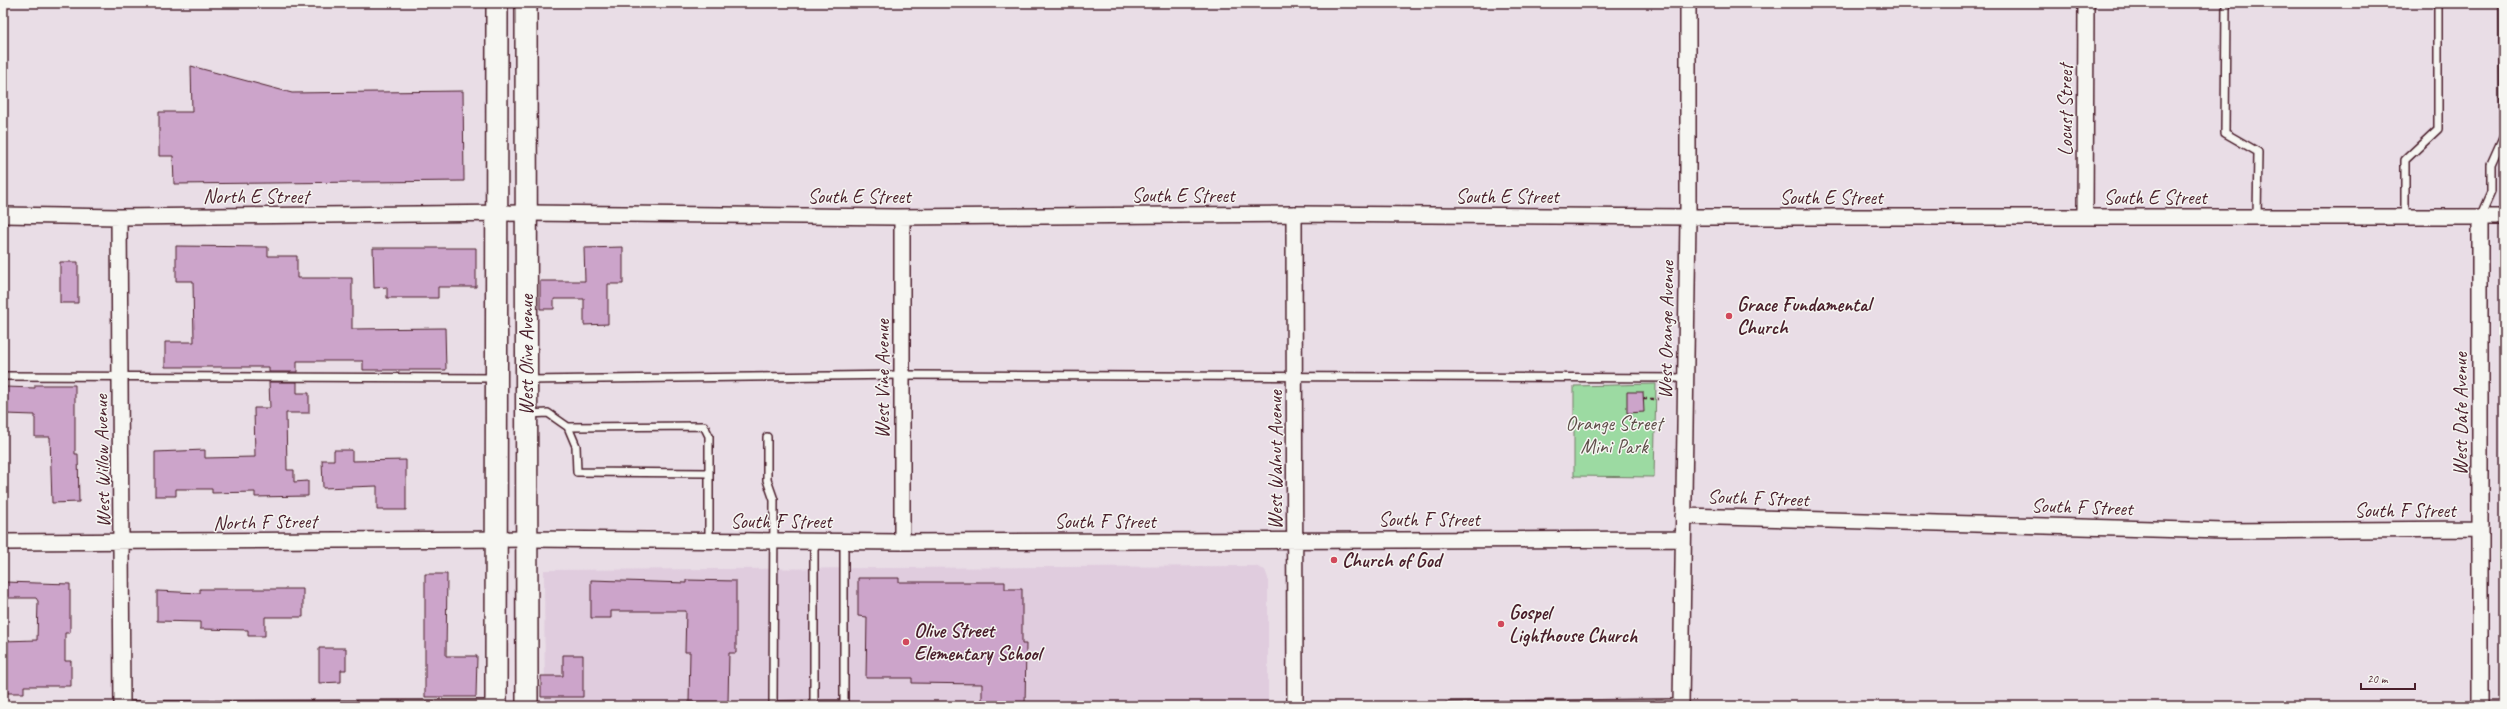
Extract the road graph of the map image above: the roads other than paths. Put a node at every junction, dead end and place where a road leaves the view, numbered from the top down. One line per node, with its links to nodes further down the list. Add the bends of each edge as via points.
1 (497, 3): 9 (main road, West Olive Avenue)
2 (526, 3): 9 (main road, West Olive Avenue)
3 (1688, 3): 14 (street, West Orange Avenue)
4 (2086, 3): 15 (street, Locust Street)
5 (2226, 3): 16 (lane, via 2225,133 2258,152)
6 (2438, 3): 17 (lane, via 2438,130 2405,160)
7 (2503, 3): 8 (lane)
8 (2504, 135): 18 (lane, via 2491,164 2490,192)
9 (510, 214): 12 (street, North E Street); 13 (street, South E Street); 24 (main road, West Olive Avenue); 26 (main road, West Olive Avenue)
10 (1294, 214): 13 (street, South E Street); 14 (street, South E Street); 23 (street, West Walnut Avenue)
11 (3, 215): 12 (street, North E Street)
12 (119, 217): 22 (street, West Willow Avenue)
13 (902, 217): 20 (street, West Vine Avenue)
14 (1688, 217): 15 (street, South E Street); 25 (street, West Orange Avenue)
15 (2085, 217): 16 (street, South E Street)
16 (2257, 217): 17 (street, South E Street)
17 (2405, 217): 18 (street, South E Street)
18 (2480, 217): 19 (street, South E Street); 32 (street, West Date Avenue)
19 (2504, 217)
20 (902, 375): 23 (lane); 26 (lane); 42 (street, West Vine Avenue)
21 (3, 376): 22 (lane)
22 (121, 376): 24 (lane); 43 (street, West Willow Avenue)
23 (1295, 377): 25 (lane); 36 (street, West Walnut Avenue)
24 (496, 378): 33 (main road, West Olive Avenue)
25 (1685, 378): 31 (street, West Orange Avenue)
26 (526, 380): 27 (main road, West Olive Avenue)
27 (526, 414): 28 (lane, via 548,413); 34 (main road, West Olive Avenue)
28 (568, 427): 30 (lane, via 576,446 577,472); 30 (lane, via 704,426 709,436)
29 (767, 437): 38 (lane, via 767,480 774,500)
30 (709, 473): 37 (lane)
31 (1683, 516): 32 (street, South F Street, via 2224,531); 35 (street, West Orange Avenue)
32 (2480, 529): 52 (street, West Date Avenue)
33 (496, 539): 34 (street, North F Street); 43 (street, North F Street); 46 (main road, West Olive Avenue)
34 (527, 539): 37 (street, South F Street); 49 (main road, West Olive Avenue)
35 (1683, 539): 36 (street, South F Street); 48 (street, West Orange Avenue)
36 (1295, 540): 42 (street, South F Street); 50 (street, West Walnut Avenue)
37 (709, 541): 38 (street, South F Street)
38 (774, 541): 39 (street, South F Street); 44 (lane, via 773,705)
39 (814, 541): 40 (street, South F Street); 44 (lane)
40 (844, 541): 42 (street, South F Street); 44 (lane, via 844,704)
41 (3, 542): 43 (street, North F Street)
42 (902, 542)
43 (122, 543): 45 (street, West Willow Avenue)
44 (814, 704)
45 (122, 705): 46 (lane)
46 (500, 705)
47 (1621, 705): 48 (lane); 51 (lane)
48 (1681, 705)
49 (527, 706)
50 (1295, 706)
51 (1449, 706)
52 (2480, 706)

